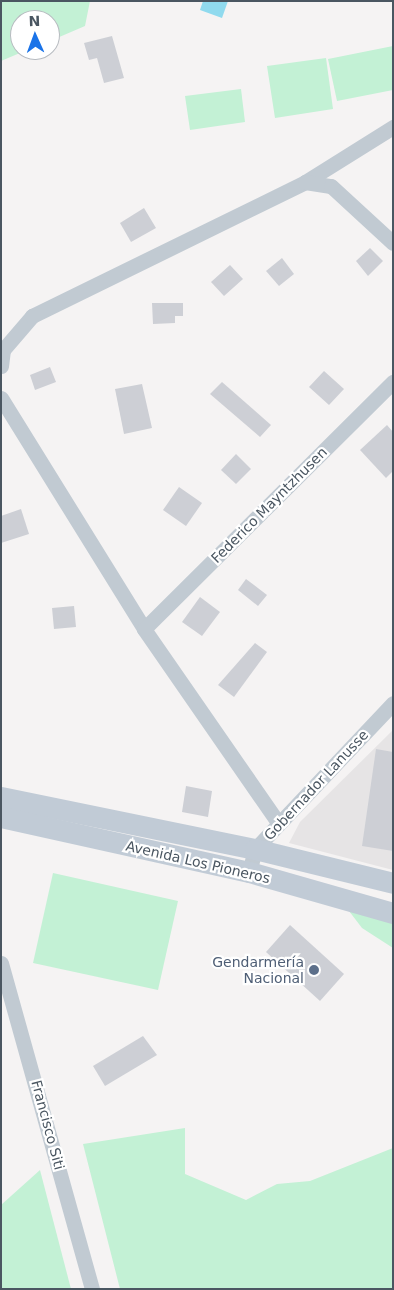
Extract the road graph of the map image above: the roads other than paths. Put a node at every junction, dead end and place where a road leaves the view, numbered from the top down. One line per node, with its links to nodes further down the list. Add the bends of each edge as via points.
1 (393, 127): 2 (street)
2 (305, 182): 3 (street, via 331,186); 4 (street, via 32,316 3,350)
3 (393, 243)
4 (1, 366)
5 (393, 382): 7 (street, Federico Mayntzhusen)
6 (1, 398): 7 (street)
7 (144, 629): 11 (street)
8 (393, 703): 11 (street, Gobernador Lanusse)
9 (1, 796): 12 (main road, Avenida Los Pioneros)
10 (1, 817): 13 (main road, Avenida Los Pioneros)
11 (279, 824): 12 (street, Gobernador Lanusse)
12 (255, 849): 13 (street, Gobernador Lanusse); 14 (main road, Avenida Los Pioneros)
13 (249, 872): 15 (main road, Avenida Los Pioneros)
14 (393, 883)
15 (393, 913)
16 (1, 962): 17 (street, Francisco Siti)
17 (92, 1289)

